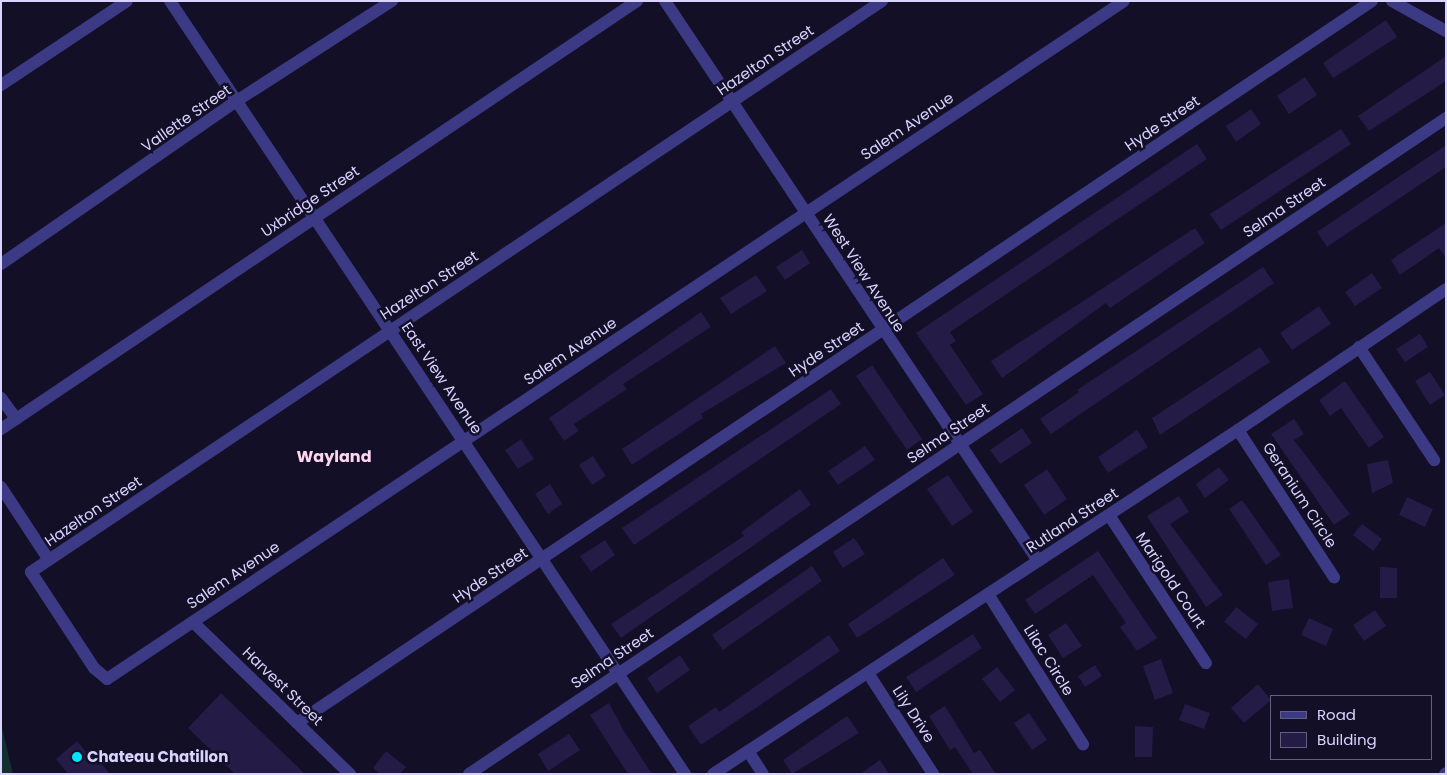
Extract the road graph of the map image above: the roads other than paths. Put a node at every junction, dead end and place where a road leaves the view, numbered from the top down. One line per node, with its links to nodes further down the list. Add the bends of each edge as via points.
1 (127, 1): 11 (street)
2 (170, 1): 13 (street, East View Avenue)
3 (392, 1): 13 (street, Vallette Street)
4 (637, 1): 16 (street, Uxbridge Street)
5 (664, 1): 12 (street, West View Avenue)
6 (882, 1): 12 (street, Hazelton Street)
7 (1124, 1): 15 (street, Salem Avenue)
8 (1372, 1): 20 (street, Hyde Street)
9 (1392, 1): 10 (street)
10 (1446, 31)
11 (1, 85)
12 (733, 101): 15 (street, West View Avenue); 19 (street, Hazelton Street)
13 (235, 102): 16 (street, East View Avenue); 17 (street, Vallette Street)
14 (1446, 118): 27 (street, Selma Street)
15 (806, 214): 20 (street, West View Avenue); 26 (street, Salem Avenue)
16 (313, 219): 19 (street, East View Avenue); 23 (street, Uxbridge Street)
17 (1, 264)
18 (1446, 289): 21 (street, Rutland Street)
19 (390, 329): 26 (street, East View Avenue); 32 (street, Hazelton Street)
20 (882, 331): 27 (street, West View Avenue); 31 (street, Hyde Street)
21 (1359, 347): 25 (street, Rutland Street); 28 (street)
22 (1, 398): 23 (street)
23 (16, 419): 24 (street, Uxbridge Street)
24 (1, 429)
25 (1238, 430): 30 (street, Rutland Street); 34 (street, Geranium Circle)
26 (465, 441): 31 (street, East View Avenue); 37 (street, Salem Avenue)
27 (959, 445): 33 (street, West View Avenue); 39 (street, Selma Street)
28 (1434, 460)
29 (1, 487): 32 (street)
30 (1109, 515): 33 (street, Rutland Street); 38 (street, Marigold Court)
31 (542, 559): 39 (street, East View Avenue); 41 (street, Hyde Street)
32 (49, 560): 36 (street, Hazelton Street, via 31,572)
33 (1038, 561): 35 (street, Rutland Street)
34 (1334, 577)
35 (988, 594): 40 (street, Rutland Street); 42 (street, Lilac Circle)
36 (55, 609): 37 (street, Salem Avenue, via 94,668 107,679)
37 (193, 622): 41 (street, Harvest Street)
38 (1206, 663)
39 (619, 673): 45 (street, Selma Street); 46 (street, East View Avenue)
40 (868, 673): 43 (street, Rutland Street); 49 (street, Lily Drive)
41 (298, 723): 44 (street, Harvest Street)
42 (1083, 744)
43 (748, 750): 47 (street, Rutland Street); 48 (street)
44 (350, 774)
45 (469, 774)
46 (685, 774)
47 (712, 774)
48 (763, 774)
49 (933, 774)

